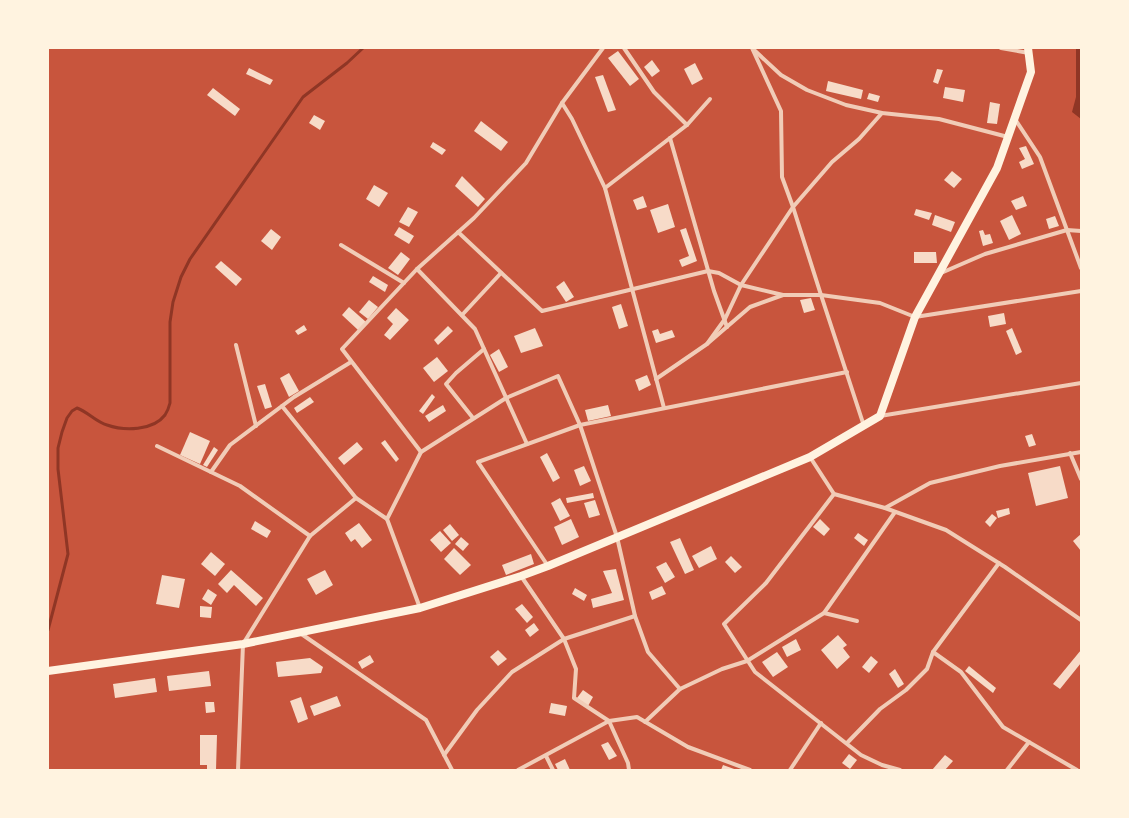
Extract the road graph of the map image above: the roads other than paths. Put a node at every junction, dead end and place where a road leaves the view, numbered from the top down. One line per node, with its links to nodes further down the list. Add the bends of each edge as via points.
1 (603, 48): 7 (street)
2 (624, 48): 10 (street, via 654,92)
3 (752, 48): 8 (street, via 781,75 807,90 846,105); 14 (street, via 781,111 782,177)
4 (1001, 48): 5 (street)
5 (1029, 51): 9 (main road, via 1031,72)
6 (710, 99): 10 (street)
7 (562, 103): 13 (street); 17 (street, via 526,163)
8 (882, 113): 11 (street, via 939,119); 14 (street, via 859,139 832,162)
9 (1015, 119): 11 (main road); 15 (street, via 1040,157)
10 (687, 125): 12 (street)
11 (1009, 137): 23 (main road, via 998,168)
12 (670, 138): 13 (street); 21 (street)
13 (605, 188): 26 (street)
14 (793, 207): 25 (street); 28 (street)
15 (1067, 230): 16 (street); 19 (street); 23 (street, via 986,254)
16 (1081, 231)
17 (458, 232): 20 (street); 22 (street)
18 (341, 245): 24 (street)
19 (1081, 268)
20 (417, 269): 24 (street); 30 (street)
21 (708, 271): 25 (street, via 718,273); 26 (street); 32 (street)
22 (501, 273): 26 (street, via 542,310); 30 (street)
23 (939, 274): 31 (main road)
24 (404, 283): 37 (street, via 342,349)
25 (741, 285): 29 (street); 32 (street)
26 (632, 290): 39 (street)
27 (1081, 291): 31 (street)
28 (820, 294): 29 (street); 31 (street, via 880,303); 38 (street)
29 (783, 295): 33 (street, via 750,307)
30 (462, 315): 36 (street, via 475,329)
31 (915, 317): 44 (main road)
32 (725, 319): 33 (street); 34 (street)
33 (727, 327): 34 (street)
34 (707, 344): 39 (street)
35 (236, 345): 47 (street)
36 (484, 349): 41 (street); 45 (street, via 446,384)
37 (352, 362): 42 (street); 51 (street)
38 (847, 372): 43 (street); 48 (street)
39 (656, 379): 43 (street)
40 (1081, 383): 44 (street)
41 (506, 398): 45 (street); 46 (street, via 558,376); 49 (street)
42 (282, 406): 47 (street); 58 (street)
43 (664, 408): 46 (street)
44 (880, 416): 48 (main road)
45 (473, 418): 51 (street)
46 (580, 425): 49 (street); 63 (street)
47 (256, 426): 55 (street, via 230,445)
48 (864, 426): 54 (main road)
49 (527, 444): 65 (street, via 478,462)
50 (157, 446): 55 (street)
51 (421, 452): 61 (street)
52 (1081, 452): 53 (street)
53 (1070, 453): 56 (street); 59 (street, via 930,483)
54 (810, 457): 57 (street); 63 (main road)
55 (211, 472): 62 (street, via 240,486)
56 (1081, 480)
57 (834, 494): 59 (street); 76 (street, via 766,583 724,624)
58 (356, 498): 61 (street); 62 (street)
59 (885, 508): 60 (street)
60 (895, 512): 64 (street, via 946,530); 68 (street)
61 (388, 519): 67 (street)
62 (310, 536): 74 (street)
63 (617, 537): 65 (main road); 69 (street)
64 (999, 563): 70 (street); 75 (street)
65 (548, 566): 66 (main road)
66 (521, 576): 67 (main road); 73 (street)
67 (420, 608): 72 (main road)
68 (824, 613): 71 (street); 76 (street)
69 (635, 616): 73 (street); 78 (street, via 648,652)
70 (1081, 620)
71 (857, 621)
72 (300, 633): 74 (main road); 84 (street, via 426,720)
73 (564, 639): 79 (street, via 576,669 574,698); 84 (street, via 512,672 477,710)
74 (243, 644): 77 (main road); 86 (street)
75 (933, 652): 82 (street, via 961,672 1003,727); 83 (street, via 927,669 906,690 880,709)
76 (747, 661): 78 (street, via 722,669); 81 (street, via 755,672)
77 (48, 671)
78 (680, 689): 80 (street)
79 (609, 721): 80 (street, via 637,717); 85 (street); 90 (street)
80 (645, 722): 91 (street, via 688,747)
81 (821, 723): 83 (street); 92 (street)
82 (1030, 742): 94 (street); 95 (street)
83 (847, 743): 93 (street, via 882,765)
84 (444, 755): 87 (street)
85 (546, 756): 88 (street); 89 (street)
86 (238, 770)
87 (452, 770)
88 (518, 770)
89 (554, 770)
90 (629, 770)
91 (750, 770)
92 (790, 770)
93 (900, 770)
94 (1007, 770)
95 (1077, 770)

